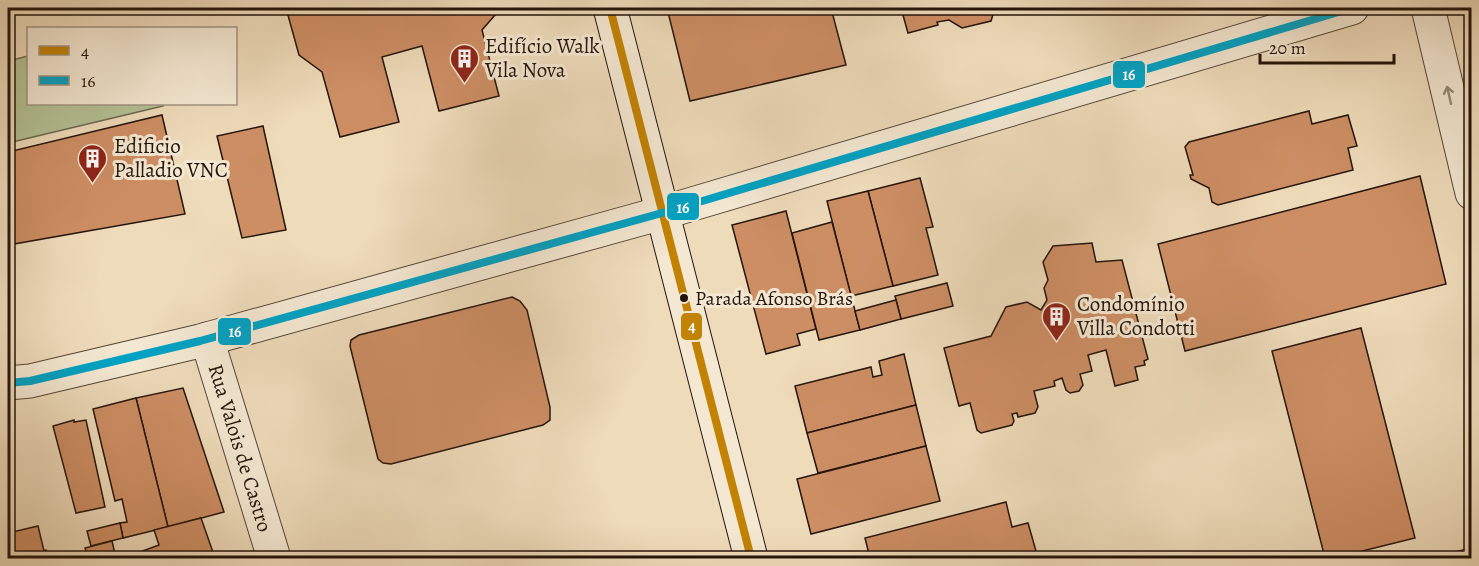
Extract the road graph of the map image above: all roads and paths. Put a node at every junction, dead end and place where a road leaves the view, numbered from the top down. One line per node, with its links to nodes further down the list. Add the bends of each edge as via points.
1 (610, 8): 5 (street)
2 (1352, 8): 5 (street)
3 (1428, 8): 4 (street, one-way to 3)
4 (1472, 193)
5 (662, 213): 6 (street); 9 (street)
6 (207, 339): 7 (street); 8 (street, Rua Valois de Castro)
7 (8, 383)
8 (274, 558)
9 (751, 558)

